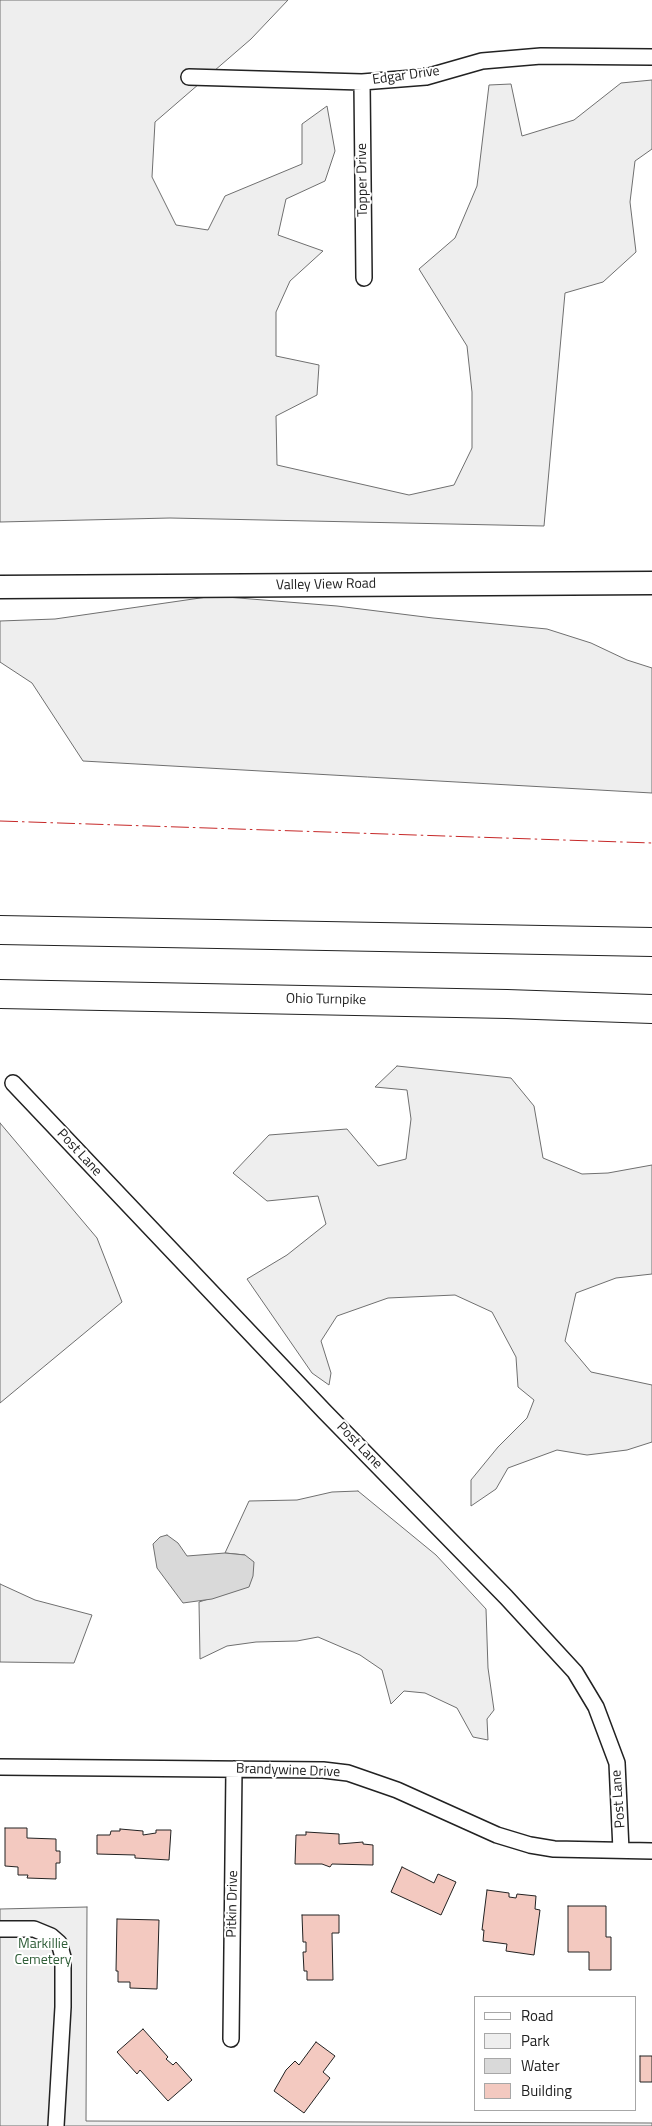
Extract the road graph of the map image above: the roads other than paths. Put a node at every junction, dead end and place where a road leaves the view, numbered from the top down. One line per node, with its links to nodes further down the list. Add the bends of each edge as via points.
1 (652, 57): 3 (street, Edgar Drive, via 541,56 482,61 426,76)
2 (190, 77): 3 (street, Edgar Drive)
3 (362, 82): 4 (street, Topper Drive)
4 (364, 278)
5 (652, 583): 6 (main road, Valley View Road)
6 (0, 587)
7 (0, 930): 8 (highway)
8 (652, 942)
9 (0, 994): 10 (highway, Ohio Turnpike)
10 (652, 1010)
11 (13, 1083): 14 (street, Post Lane, via 575,1672 596,1707 617,1763)
12 (0, 1767): 13 (street, Brandywine Drive)
13 (234, 1769): 14 (street, Brandywine Drive, via 348,1773 397,1790 497,1835 530,1845 554,1849); 17 (street, Pitkin Drive)
14 (621, 1850): 15 (street, Brandywine Drive)
15 (652, 1850)
16 (0, 1929): 18 (street, via 34,1929 52,1936 59,1943 63,1957)
17 (231, 2039)
18 (56, 2126)

